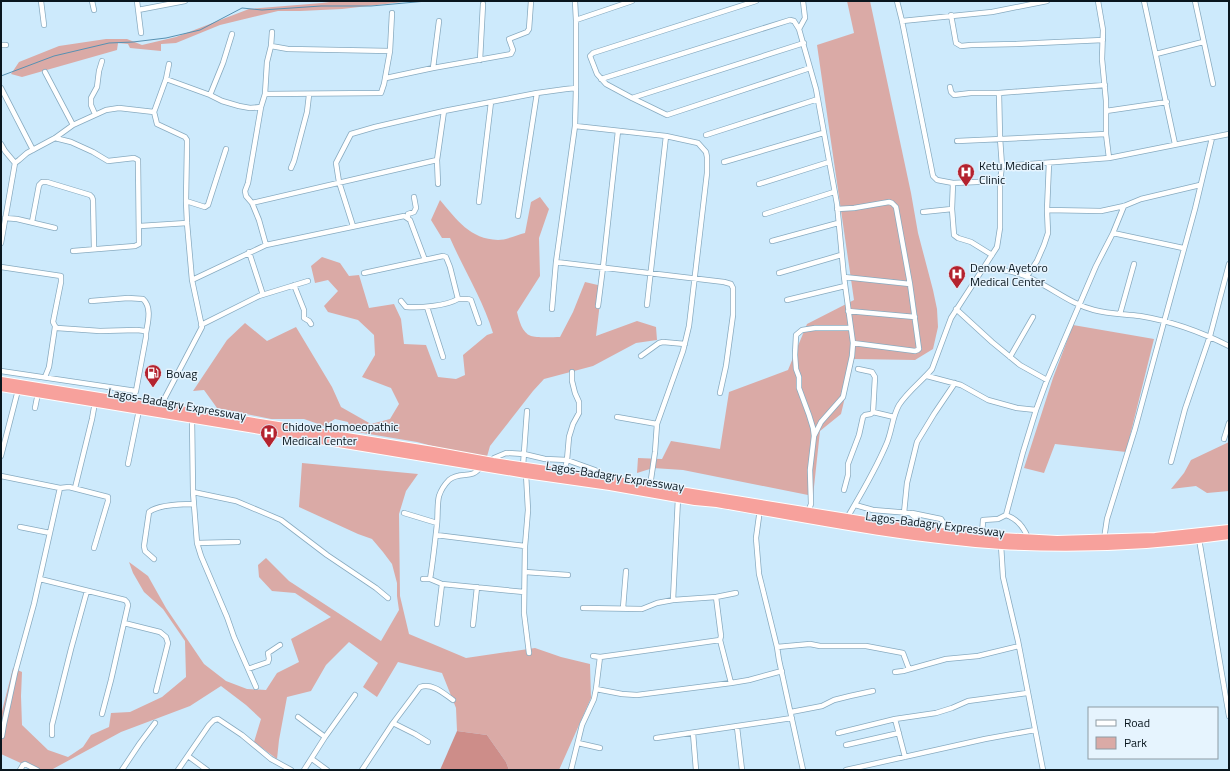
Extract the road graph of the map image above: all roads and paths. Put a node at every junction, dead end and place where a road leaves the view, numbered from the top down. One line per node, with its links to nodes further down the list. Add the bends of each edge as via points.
1 (41, 1): 23 (street)
2 (92, 1): 16 (street)
3 (137, 1): 17 (street)
4 (185, 1): 17 (street)
5 (531, 1): 34 (street, via 529,29 509,39 513,50 511,54)
6 (575, 1): 20 (street)
7 (632, 1): 20 (street)
8 (756, 1): 42 (street, via 593,53 590,56)
9 (803, 1): 24 (street, via 805,18)
10 (897, 1): 22 (street)
11 (1047, 1): 19 (street, via 992,12)
12 (1098, 1): 28 (street)
13 (1144, 1): 33 (street)
14 (1195, 1): 29 (street)
15 (483, 4): 34 (street)
16 (94, 10)
17 (138, 10): 26 (street)
18 (392, 13): 32 (street)
19 (951, 15): 22 (street); 28 (street, via 956,43 960,46)
20 (576, 20): 47 (street)
21 (439, 21): 37 (street)
22 (902, 21): 89 (street, via 933,176 937,180)
23 (44, 25)
24 (799, 30): 30 (street); 42 (street, via 794,21 790,20)
25 (272, 32): 31 (street)
26 (141, 33)
27 (232, 34): 51 (street)
28 (1103, 40): 44 (street)
29 (1203, 42): 33 (street); 43 (street)
30 (804, 43): 38 (street); 53 (street)
31 (271, 46): 32 (street, via 288,49); 50 (street)
32 (390, 51): 41 (street)
33 (1156, 54): 56 (street)
34 (480, 60): 37 (street)
35 (102, 61): 61 (street, via 97,88 91,98)
36 (169, 64): 40 (street)
37 (433, 68): 41 (street)
38 (810, 68): 53 (street, via 667,115); 54 (street)
39 (45, 72): 62 (street)
40 (166, 78): 51 (street); 60 (street)
41 (386, 78): 52 (street, via 383,91 379,94)
42 (601, 79): 53 (street)
43 (1213, 84)
44 (1105, 85): 49 (street); 59 (street)
45 (950, 87): 49 (street, via 954,95)
46 (1, 88): 77 (street)
47 (576, 88): 48 (street); 63 (street)
48 (537, 92): 55 (street); 104 (street)
49 (999, 93): 71 (street)
50 (265, 94): 52 (street); 57 (street)
51 (210, 95): 57 (street, via 238,106)
52 (309, 95): 86 (street, via 307,112)
53 (632, 98)
54 (818, 99): 65 (street); 69 (street)
55 (491, 102): 58 (street); 96 (street)
56 (1167, 102): 59 (street); 75 (street)
57 (261, 107): 97 (street, via 246,191 246,196)
58 (444, 111): 80 (street); 88 (street, via 351,134 337,161)
59 (1106, 111): 66 (street)
60 (154, 112): 61 (street, via 119,108); 95 (street, via 157,124 187,140)
61 (95, 114): 62 (street)
62 (73, 125): 70 (street)
63 (575, 126): 64 (street); 124 (street)
64 (618, 131): 68 (street); 128 (street)
65 (823, 132): 81 (street); 82 (street)
66 (1106, 134): 71 (street); 79 (street)
67 (1229, 134): 72 (street)
68 (666, 136): 131 (street); 135 (street, via 698,143 706,152 707,173)
69 (706, 136)
70 (56, 138): 77 (street); 110 (street, via 94,152 108,161 134,158 138,160)
71 (1000, 138): 73 (street); 85 (street)
72 (1212, 138): 75 (street); 92 (street)
73 (957, 141)
74 (1, 144): 78 (street)
75 (1175, 144): 79 (street)
76 (226, 149): 95 (street, via 208,205)
77 (33, 150): 83 (street)
78 (3, 151): 83 (street)
79 (1109, 158): 84 (street)
80 (437, 160): 88 (street); 90 (street)
81 (724, 162)
82 (829, 162): 91 (street); 93 (street)
83 (15, 163): 105 (street)
84 (1049, 163): 85 (street); 101 (street)
85 (1002, 166): 87 (street)
86 (291, 168)
87 (1000, 181): 89 (street); 122 (street, via 998,247)
88 (339, 182): 97 (street); 111 (street)
89 (953, 183): 100 (street)
90 (438, 184)
91 (758, 184)
92 (1200, 185): 98 (street, via 1141,199); 117 (street)
93 (834, 192): 99 (street); 103 (street)
94 (414, 197): 106 (street, via 416,208 408,214)
95 (186, 201): 108 (street)
96 (479, 202)
97 (252, 203): 116 (street)
98 (1124, 206): 101 (street, via 1101,211); 113 (street)
99 (837, 209): 109 (street); 138 (street, via 885,202 896,207)
100 (952, 209): 102 (street); 122 (street, via 954,235)
101 (1047, 210): 133 (street, via 1048,233 1037,261)
102 (923, 212)
103 (766, 214)
104 (518, 216)
105 (5, 218): 107 (street); 115 (street)
106 (408, 218): 111 (street, via 404,216); 123 (street)
107 (32, 222): 112 (street); 118 (street, via 39,185 42,182 90,195)
108 (187, 223): 110 (street); 136 (street)
109 (838, 223): 114 (street); 121 (street)
110 (140, 226): 118 (street, via 140,244 137,246)
111 (353, 226): 116 (street)
112 (56, 228)
113 (1113, 233): 117 (street); 147 (street)
114 (772, 241)
115 (1, 243)
116 (266, 245): 120 (street)
117 (1183, 248): 156 (street)
118 (94, 249): 119 (street)
119 (73, 251)
120 (249, 252): 136 (street); 141 (street)
121 (841, 255): 132 (street); 134 (street)
122 (992, 255): 129 (street)
123 (425, 260): 130 (street); 142 (street, via 443,256 447,258)
124 (556, 262): 128 (street); 151 (street)
125 (1134, 264): 153 (street)
126 (1229, 264): 163 (street)
127 (1, 267): 160 (street, via 61,276 53,322)
128 (604, 267): 131 (street); 148 (street)
129 (984, 268): 133 (street); 150 (street)
130 (364, 273)
131 (650, 273): 135 (street); 146 (street)
132 (779, 273)
133 (1027, 276): 147 (street)
134 (844, 277): 138 (street); 140 (street)
135 (695, 279): 165 (street); 183 (street, via 724,282 731,284 733,288 733,314)
136 (192, 280): 159 (street)
137 (308, 281): 139 (street)
138 (910, 284): 154 (street)
139 (294, 285): 141 (street); 158 (street, via 304,310 304,318)
140 (845, 286): 143 (street); 152 (street)
141 (263, 294): 159 (street)
142 (458, 299): 149 (street); 157 (street, via 471,300)
143 (787, 300)
144 (91, 301): 162 (street, via 143,299 148,307)
145 (401, 301): 149 (street, via 406,307)
146 (647, 305)
147 (1079, 305): 153 (street); 176 (street)
148 (598, 306)
149 (427, 307): 167 (street)
150 (956, 309): 169 (street); 174 (street)
151 (552, 310)
152 (848, 311): 154 (street); 161 (street)
153 (1120, 314): 156 (street)
154 (915, 317): 164 (street, via 919,349 917,351)
155 (1033, 317): 169 (street)
156 (1164, 322): 163 (street); 236 (street, via 1107,519)
157 (479, 323)
158 (311, 324)
159 (202, 325): 186 (street)
160 (55, 327): 162 (street, via 100,331 144,330); 175 (street, via 49,368)
161 (851, 328): 164 (street); 197 (street, via 815,328 802,330 796,335 795,355 799,388)
162 (146, 333): 182 (street)
163 (1210, 336): 166 (street); 203 (street, via 1185,409)
164 (853, 343): 197 (street, via 844,396 821,422)
165 (685, 344): 168 (street, via 659,343); 196 (street)
166 (1229, 346)
167 (443, 356)
168 (641, 356)
169 (1010, 357): 176 (street)
170 (858, 369): 191 (street, via 875,375)
171 (1, 371): 173 (street)
172 (572, 372): 201 (street, via 579,413 569,437)
173 (39, 376): 175 (street); 181 (street)
174 (927, 376): 178 (street); 193 (street, via 907,395)
175 (45, 377): 182 (street)
176 (1047, 380): 189 (street)
177 (1, 381): 181 (highway, Lagos-Badagry Expressway)
178 (955, 383): 189 (street, via 988,400); 222 (street, via 917,442 907,483)
179 (1, 387): 180 (highway, Lagos-Badagry Expressway)
180 (18, 390): 181 (highway, Lagos-Badagry Expressway); 200 (street)
181 (37, 390): 184 (highway, Lagos-Badagry Expressway); 185 (highway, Lagos-Badagry Expressway); 187 (street)
182 (136, 391): 185 (street)
183 (720, 393)
184 (95, 402): 188 (highway, Lagos-Badagry Expressway); 213 (street)
185 (132, 402): 186 (highway, Lagos-Badagry Expressway)
186 (160, 407): 202 (highway, Lagos-Badagry Expressway)
187 (35, 408)
188 (139, 410): 194 (highway, Lagos-Badagry Expressway); 204 (street)
189 (1036, 410): 224 (street)
190 (527, 411): 199 (street)
191 (872, 412): 193 (street); 214 (street, via 863,417 848,464)
192 (617, 417): 196 (street)
193 (894, 417): 218 (street, via 887,444)
194 (192, 418): 205 (highway, Lagos-Badagry Expressway); 215 (street)
195 (1229, 423): 198 (street)
196 (657, 424): 211 (street)
197 (814, 436): 220 (street, via 810,470 811,504)
198 (1224, 439)
199 (524, 454): 201 (street, via 545,459); 202 (street, via 506,453 494,458); 206 (street)
200 (1, 456)
201 (567, 460): 207 (street); 210 (street, via 595,470)
202 (493, 462): 206 (highway, Lagos-Badagry Expressway)
203 (1171, 462)
204 (128, 464)
205 (481, 466): 208 (highway, Lagos-Badagry Expressway); 226 (street, via 474,474 457,475 447,481 439,496)
206 (523, 466): 207 (highway, Lagos-Badagry Expressway)
207 (564, 473): 210 (highway, Lagos-Badagry Expressway)
208 (526, 474): 216 (highway, Lagos-Badagry Expressway); 241 (street)
209 (1, 476): 212 (street)
210 (601, 478): 211 (highway, Lagos-Badagry Expressway)
211 (650, 486): 219 (highway, Lagos-Badagry Expressway)
212 (60, 488): 213 (street); 231 (street)
213 (75, 488): 242 (street, via 108,499)
214 (844, 490)
215 (193, 492): 217 (street); 256 (street, via 236,501 281,520)
216 (678, 498): 219 (highway, Lagos-Badagry Expressway); 257 (street)
217 (194, 504): 239 (street); 243 (street, via 149,512 144,546 145,551)
218 (855, 505): 222 (street, via 873,510); 225 (street)
219 (761, 507): 220 (highway, Lagos-Badagry Expressway); 240 (highway, Lagos-Badagry Expressway, via 894,533); 266 (street, via 756,538 759,574)
220 (808, 512): 225 (highway, Lagos-Badagry Expressway)
221 (404, 513): 226 (street)
222 (904, 513): 223 (street)
223 (910, 513): 228 (street, via 916,518); 230 (street, via 941,519)
224 (1006, 515): 234 (street, via 998,519 983,520); 235 (street, via 1019,523)
225 (848, 518): 228 (highway, Lagos-Badagry Expressway)
226 (437, 523): 232 (street)
227 (20, 527): 231 (street)
228 (915, 529): 230 (highway, Lagos-Badagry Expressway)
229 (1229, 529): 236 (highway, Lagos-Badagry Expressway, via 1155,537)
230 (944, 532): 234 (highway, Lagos-Badagry Expressway)
231 (50, 533): 247 (street)
232 (436, 535): 241 (street); 249 (street)
233 (1229, 535): 237 (highway, Lagos-Badagry Expressway)
234 (982, 536): 235 (highway, Lagos-Badagry Expressway)
235 (1028, 538): 236 (highway, Lagos-Badagry Expressway)
236 (1104, 539)
237 (1199, 539): 240 (highway, Lagos-Badagry Expressway, via 1068,547); 284 (street)
238 (238, 542): 239 (street)
239 (198, 543): 270 (street, via 201,556)
240 (1001, 545): 265 (street, via 1003,577)
241 (526, 546): 245 (street)
242 (94, 548)
243 (154, 559)
244 (626, 571): 259 (street)
245 (524, 572): 246 (street); 253 (street)
246 (568, 575)
247 (40, 579): 252 (street); 296 (street, via 32,616 14,673)
248 (423, 579): 249 (street)
249 (430, 580): 250 (street)
250 (442, 584): 251 (street); 261 (street)
251 (477, 587): 253 (street); 262 (street)
252 (87, 591): 260 (street, via 126,601 128,605); 295 (street, via 70,650 52,725)
253 (524, 592): 267 (street)
254 (736, 593): 255 (street)
255 (716, 597): 257 (street); 263 (street)
256 (388, 598)
257 (673, 600): 259 (street, via 642,609)
258 (583, 608): 259 (street)
259 (623, 608)
260 (124, 623): 277 (street, via 160,632 166,637 168,643); 283 (street)
261 (437, 624)
262 (473, 625)
263 (720, 640): 269 (street); 274 (street)
264 (280, 646): 270 (street, via 270,652 268,662)
265 (1019, 646): 271 (street, via 978,656 946,659); 279 (street)
266 (777, 647): 271 (street, via 810,644 866,646 904,653); 272 (street)
267 (529, 653)
268 (593, 656): 269 (street)
269 (600, 656): 276 (street)
270 (248, 669): 275 (street)
271 (909, 669): 273 (street)
272 (782, 671): 274 (street); 282 (street)
273 (895, 672)
274 (731, 683): 276 (street, via 637,696)
275 (256, 686)
276 (596, 689): 300 (street)
277 (156, 691)
278 (873, 691): 282 (street, via 842,698 822,706)
279 (1027, 693): 287 (street, via 968,701 941,711); 291 (street)
280 (355, 695): 297 (street)
281 (453, 700): 289 (street, via 435,688 420,687)
282 (790, 712): 286 (street)
283 (102, 714)
284 (1229, 716)
285 (298, 717): 297 (street)
286 (792, 718): 290 (street); 318 (street)
287 (895, 719): 293 (street); 294 (street)
288 (155, 723): 308 (street)
289 (392, 723): 299 (street); 314 (street)
290 (737, 727): 292 (street); 317 (street)
291 (1035, 730): 304 (street); 320 (street)
292 (693, 733): 298 (street); 316 (street)
293 (838, 733)
294 (899, 733): 301 (street); 304 (street)
295 (52, 735)
296 (2, 736)
297 (325, 737): 305 (street)
298 (656, 738)
299 (428, 742)
300 (578, 743): 302 (street); 315 (street)
301 (846, 745)
302 (600, 748)
303 (188, 756): 309 (street); 310 (street); 311 (street, via 209,725 218,719 271,759)
304 (905, 757): 319 (street)
305 (312, 760): 312 (street); 313 (street)
306 (20, 770): 307 (street, via 25,764)
307 (37, 770)
308 (122, 770)
309 (178, 770)
310 (207, 770)
311 (291, 770)
312 (304, 770)
313 (327, 770)
314 (362, 770)
315 (571, 770)
316 (696, 770)
317 (742, 770)
318 (803, 770)
319 (846, 770)
320 (1043, 770)

